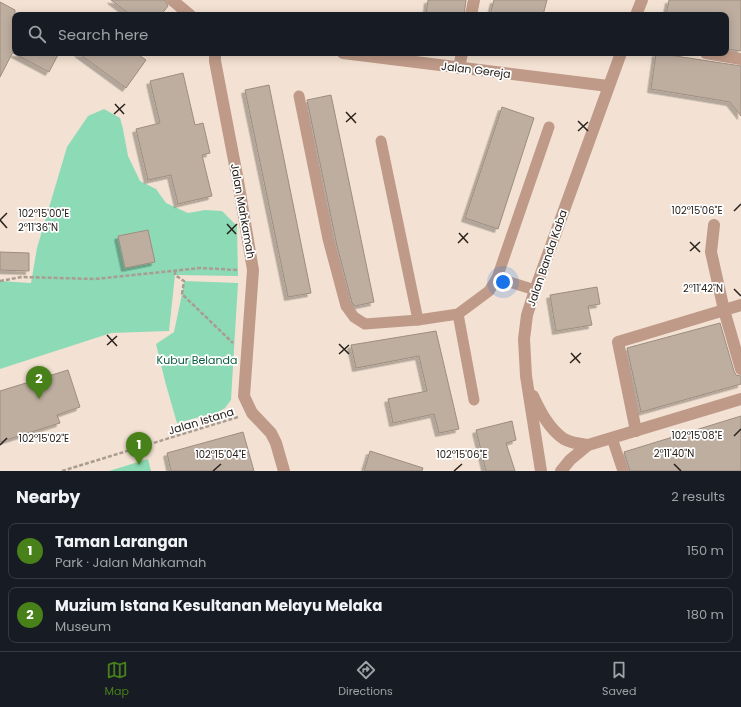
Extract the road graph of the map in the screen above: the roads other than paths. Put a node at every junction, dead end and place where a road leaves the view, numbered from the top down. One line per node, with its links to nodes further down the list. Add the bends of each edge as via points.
1 (172, 0): 4 (street)
2 (474, 0): 5 (street)
3 (642, 0): 6 (street)
4 (186, 12)
5 (471, 12)
6 (637, 12)
7 (366, 56): 13 (street, Jalan Gereja)
8 (461, 56): 13 (street)
9 (620, 56): 14 (street, Jalan Banda Kaba)
10 (724, 56): 12 (street)
11 (215, 57): 32 (street, Jalan Mahkamah, via 253,270 244,396 252,413 271,433)
12 (741, 59)
13 (459, 68): 14 (street, Jalan Gereja)
14 (608, 86): 20 (street, Jalan Banda Kaba)
15 (299, 96): 24 (lane, via 328,239 346,306 354,317 365,324)
16 (549, 126): 19 (lane)
17 (381, 142): 24 (lane)
18 (714, 225): 22 (street, via 712,252)
19 (497, 278): 20 (lane); 23 (lane, via 489,291)
20 (535, 290): 26 (street, Jalan Banda Kaba, via 527,315 524,339)
21 (741, 304): 22 (street)
22 (724, 310): 25 (street); 29 (street, via 618,342)
23 (458, 314): 24 (lane); 28 (lane)
24 (418, 320)
25 (741, 369)
26 (526, 376): 31 (street, via 538,408 549,425 564,438); 33 (street, Jalan Banda Kaba)
27 (741, 399): 29 (street)
28 (474, 400)
29 (636, 431): 30 (street)
30 (612, 438): 31 (street); 35 (lane)
31 (588, 445): 34 (street, via 570,460)
32 (284, 471)
33 (542, 471)
34 (562, 471)
35 (623, 471)

